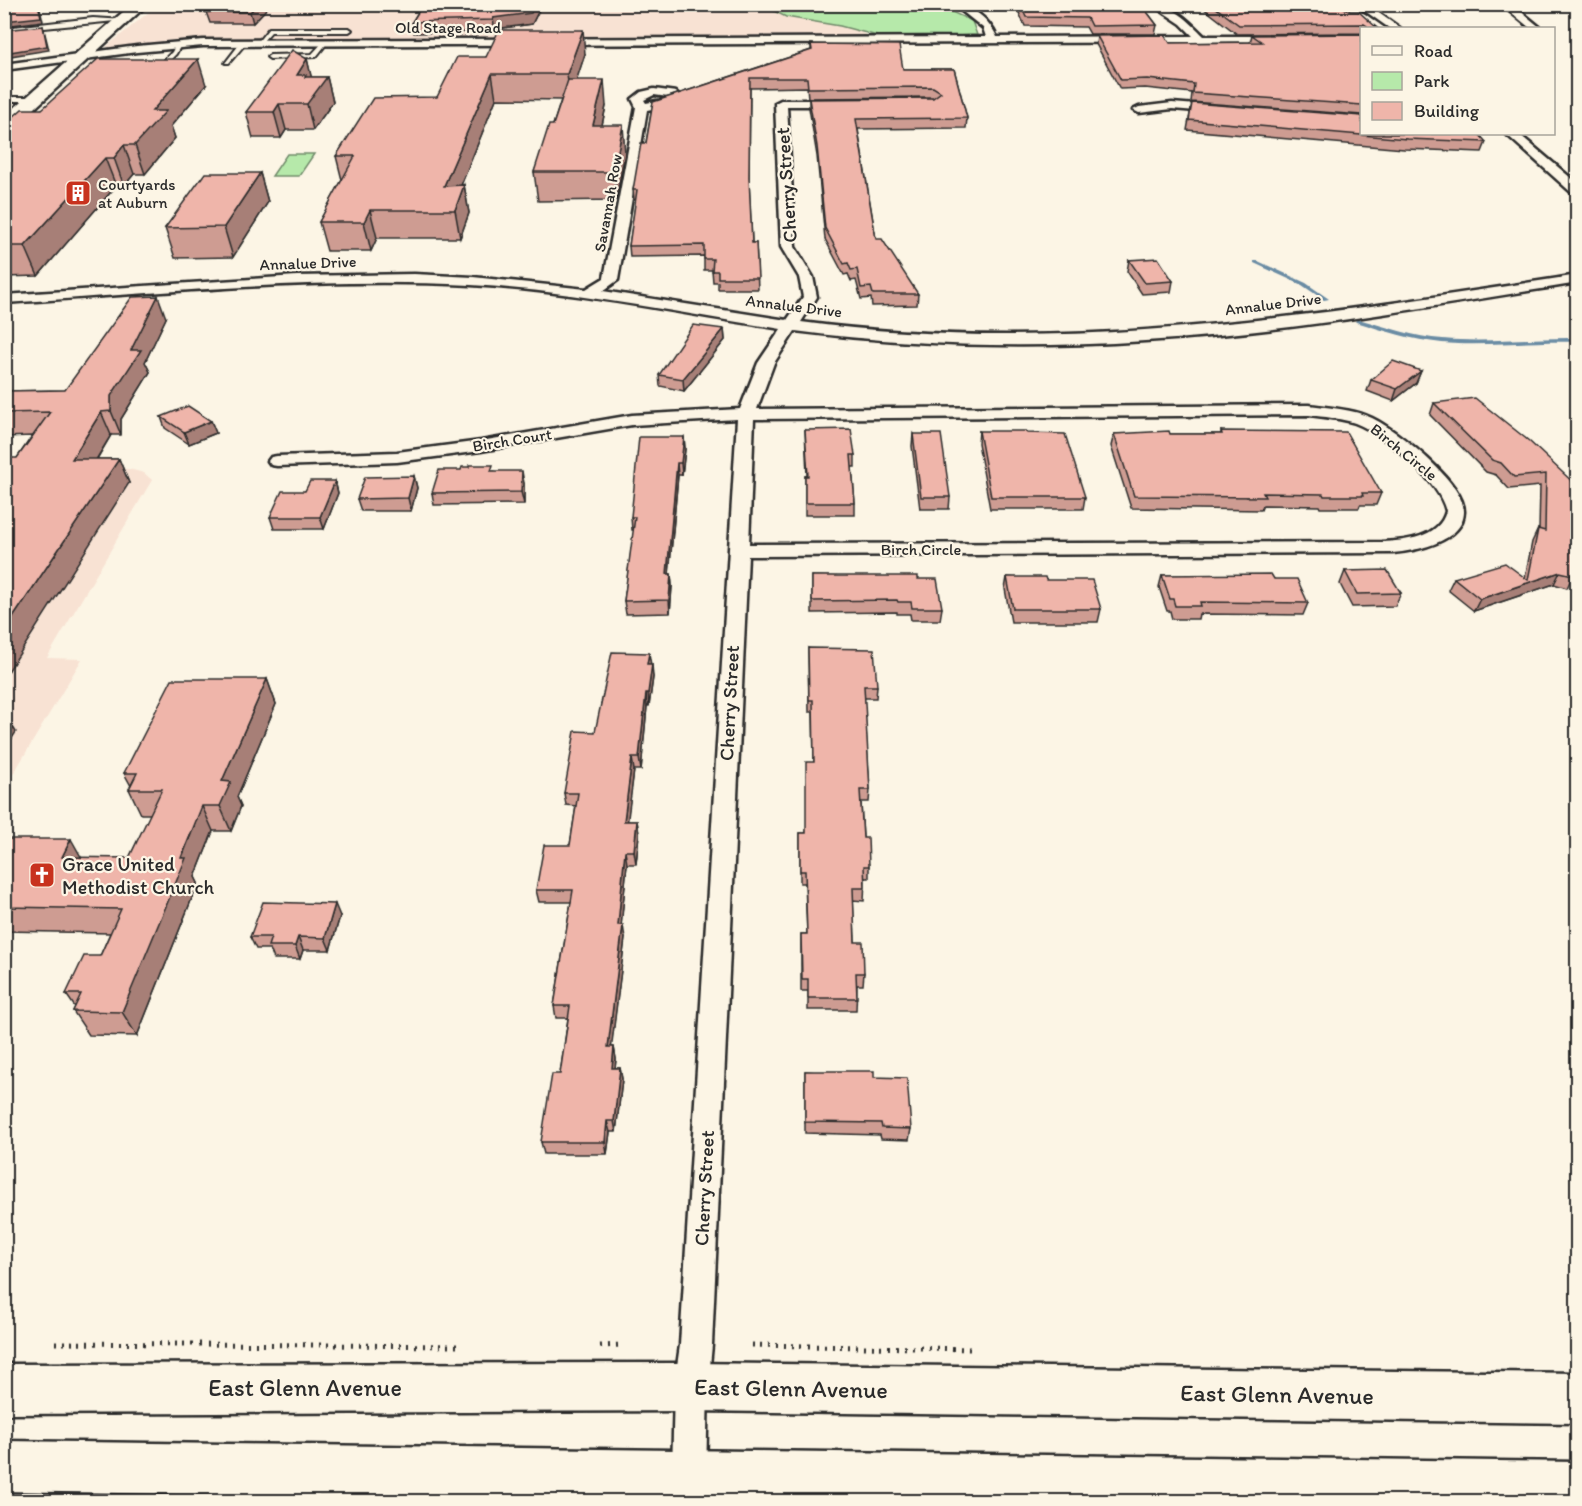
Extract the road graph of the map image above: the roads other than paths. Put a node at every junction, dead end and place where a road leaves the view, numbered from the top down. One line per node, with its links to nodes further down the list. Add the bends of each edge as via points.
1 (141, 4): 6 (street)
2 (957, 4): 13 (street, via 988,27)
3 (1155, 4): 11 (street, via 1185,22)
4 (1359, 4): 7 (street)
5 (1505, 4): 8 (street)
6 (122, 20): 9 (lane); 18 (street)
7 (1394, 27)
8 (1535, 27)
9 (4, 30)
10 (349, 30): 15 (lane, via 269,30)
11 (1201, 39): 12 (street, Old Stage Road); 13 (street, Old Stage Road)
12 (1293, 39)
13 (993, 41): 16 (street, Old Stage Road)
14 (244, 42): 15 (street, Old Stage Road); 17 (street, Old Stage Road); 22 (lane)
15 (258, 42): 16 (street, Old Stage Road)
16 (325, 42): 19 (lane, via 314,56)
17 (178, 45): 18 (street, Old Stage Road); 21 (lane)
18 (80, 57): 23 (street, Old Stage Road); 26 (street)
19 (270, 57)
20 (156, 60): 21 (lane)
21 (167, 60): 24 (lane)
22 (227, 62)
23 (4, 67)
24 (153, 75)
25 (4, 99): 26 (lane)
26 (34, 99): 31 (street)
27 (850, 102): 37 (street, Cherry Street, via 781,103 788,247 806,277 810,297)
28 (642, 107): 35 (street, Savannah Row, via 611,280)
29 (1139, 110): 30 (street, via 1172,106)
30 (1230, 110)
31 (4, 127)
32 (1513, 135): 33 (street)
33 (1578, 191)
34 (1578, 279): 37 (street, Annalue Drive, via 1232,328 1096,340 1000,341)
35 (590, 293): 36 (street, Annalue Drive, via 471,281 374,279); 37 (street, Annalue Drive)
36 (4, 299)
37 (790, 325): 38 (street, Cherry Street, via 766,363)
38 (746, 416): 39 (street, Birch Court, via 632,420 397,457); 40 (street, Cherry Street); 40 (street, Birch Circle, via 824,412 1309,410 1366,422 1389,436 1437,478 1451,494 1455,511 1448,527 1430,539 1406,545 1351,548)
39 (277, 461)
40 (737, 550): 41 (street, Cherry Street, via 697,1333)
41 (691, 1387): 42 (street, East Glenn Avenue); 43 (street, East Glenn Avenue); 45 (street, Cherry Street)
42 (4, 1389)
43 (1578, 1398)
44 (4, 1466): 45 (street)
45 (689, 1476): 46 (street)
46 (1578, 1488)

